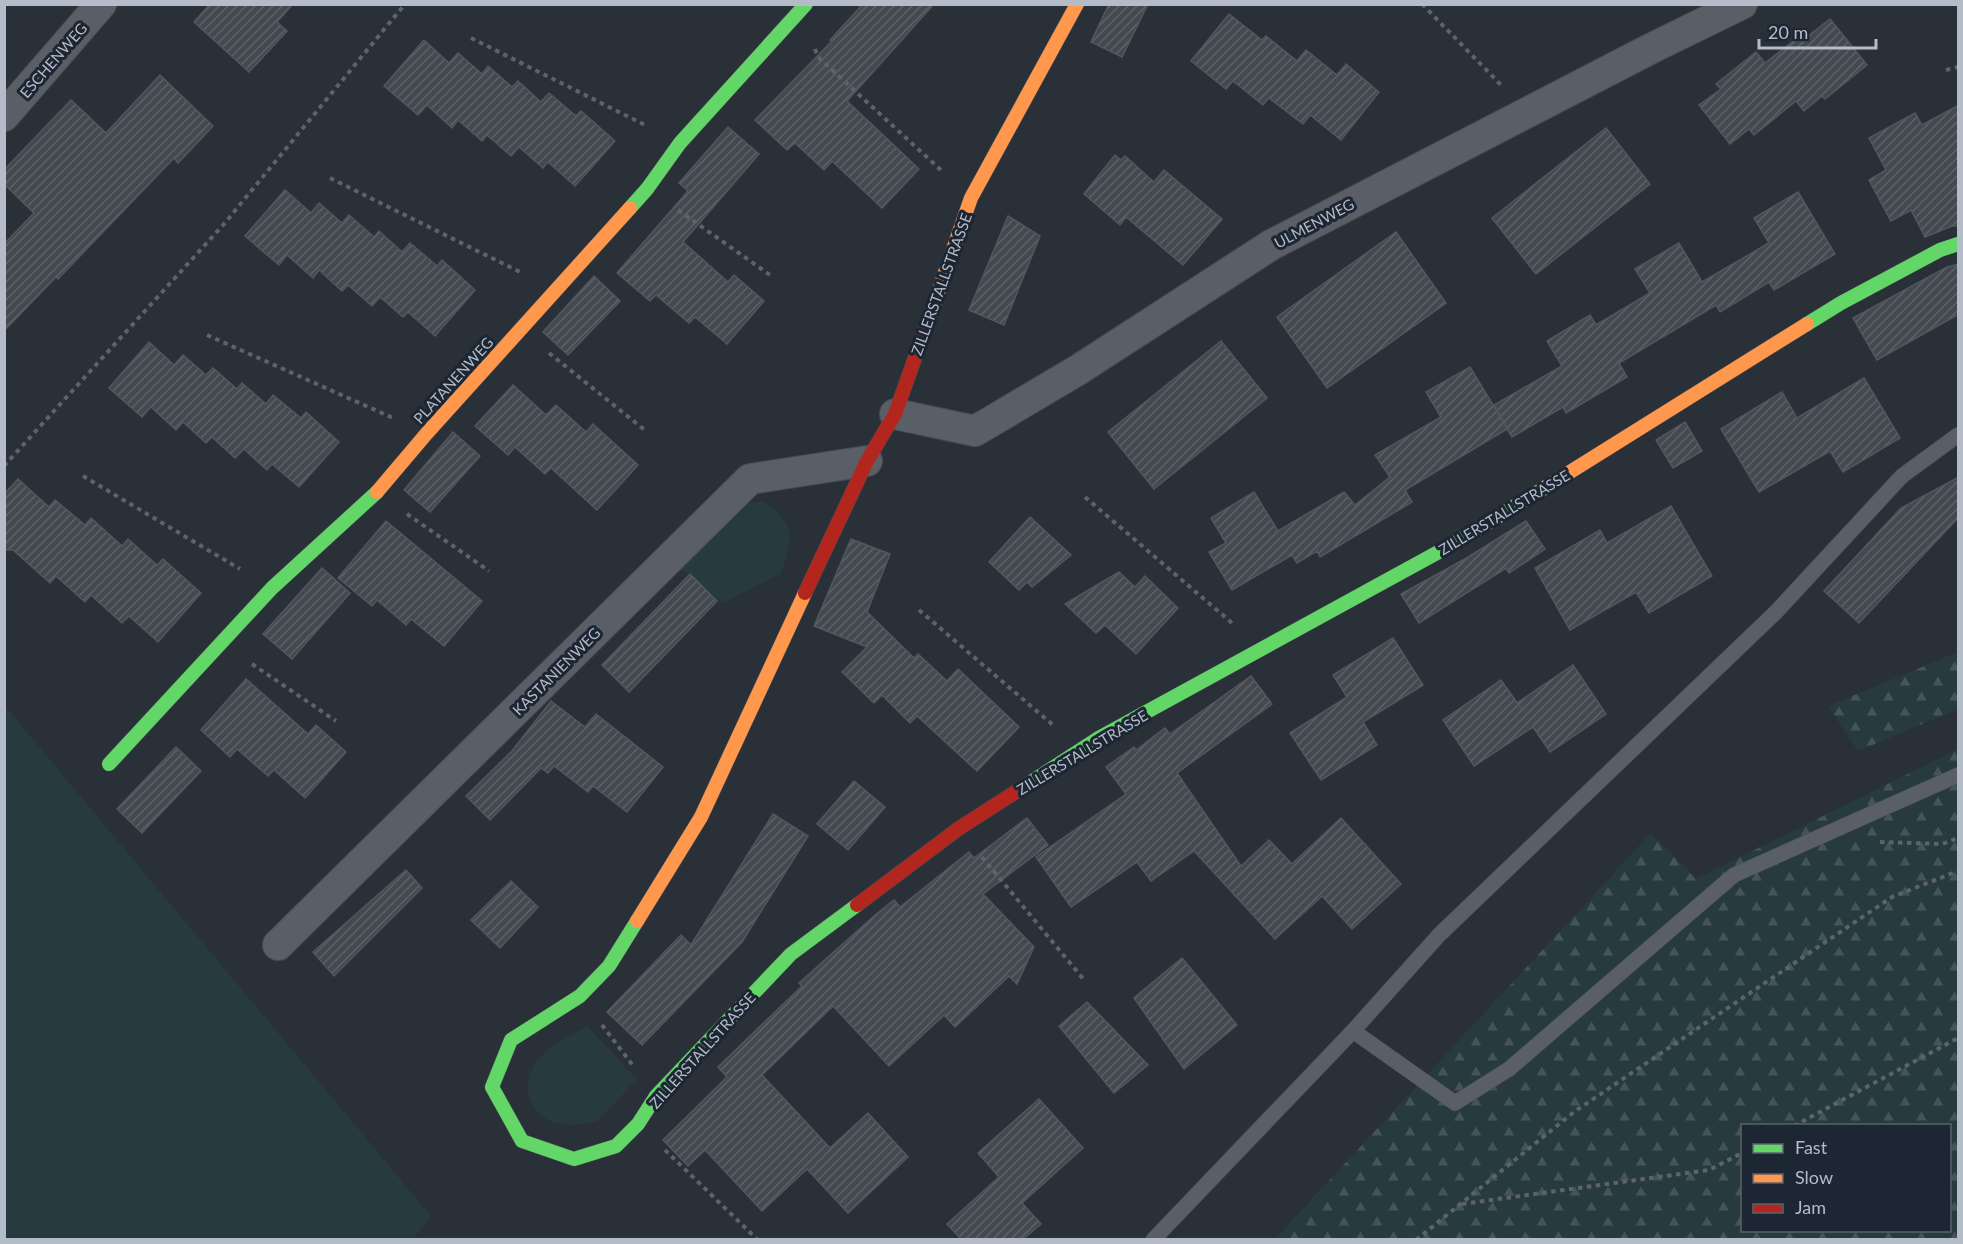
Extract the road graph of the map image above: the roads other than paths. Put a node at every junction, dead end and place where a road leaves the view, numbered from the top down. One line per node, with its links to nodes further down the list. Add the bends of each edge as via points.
1 (101, 4): 5 (street, ESCHENWEG)
2 (1077, 4): 7 (street, ZILLERSTALLSTRASSE, via 971,198)
3 (1742, 4): 7 (street, ULMENWEG, via 1271,245 1078,370 975,431)
4 (802, 8): 10 (street, PLATANENWEG, via 680,142 647,189 377,493 272,588)
5 (4, 116)
6 (1959, 244): 9 (street, ZILLERSTALLSTRASSE, via 1940,250 1841,303 1455,543 1081,749 958,829 792,954 656,1096 638,1124 616,1146 574,1159 522,1141 492,1087 511,1040 580,996 609,966 701,817)
7 (895, 414): 9 (street, ZILLERSTALLSTRASSE)
8 (1959, 435): 13 (lane, via 1902,476 1776,612 1439,935)
9 (867, 461): 12 (street, KASTANIENWEG, via 750,479)
10 (109, 764)
11 (1959, 776): 13 (lane, via 1734,875 1509,1070 1455,1103)
12 (278, 945)
13 (1353, 1031): 14 (lane)
14 (1153, 1239)

